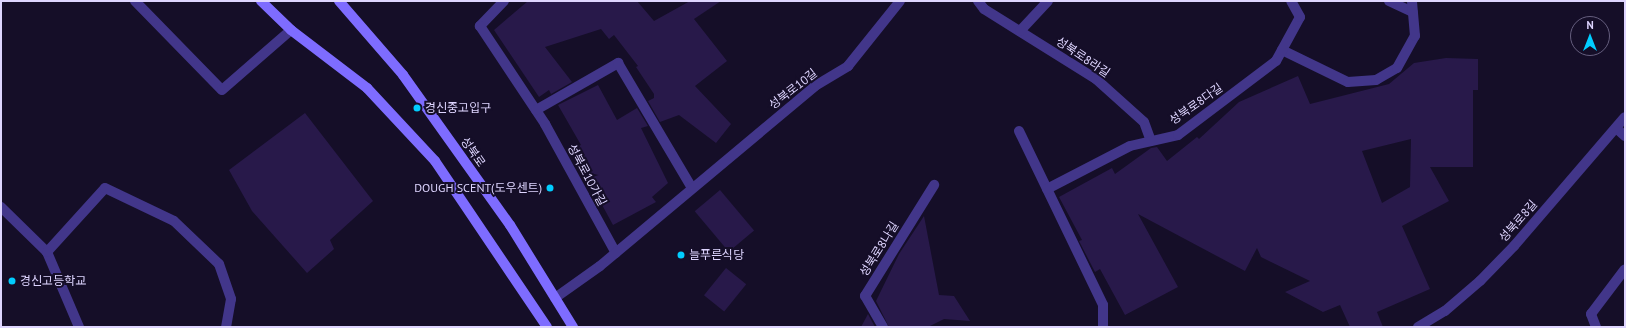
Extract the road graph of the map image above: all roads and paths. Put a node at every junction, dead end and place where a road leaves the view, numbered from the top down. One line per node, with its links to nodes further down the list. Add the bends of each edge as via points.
1 (135, 1): 12 (street, via 222,90)
2 (261, 1): 12 (main road)
3 (339, 1): 28 (main road, 성북로, via 403,75 510,225)
4 (504, 1): 15 (street, 성북로10가길, via 480,26)
5 (900, 1): 22 (street, 성북로10길, via 848,66 815,86)
6 (978, 1): 13 (street, via 984,9)
7 (1048, 1): 13 (street)
8 (1291, 1): 14 (street, 성북로8다길, via 1300,17)
9 (1389, 1): 11 (street)
10 (1412, 1): 11 (street)
11 (1413, 12): 14 (street, via 1415,36 1397,68 1376,80 1348,82)
12 (291, 30): 31 (main road, via 367,88 435,161)
13 (1020, 31): 20 (street, 성북로8라길, via 1096,79 1144,122)
14 (1282, 50): 20 (street, 성북로8다길, via 1276,61 1178,135)
15 (536, 110): 22 (street, via 618,63); 26 (street, 성북로10가길)
16 (1625, 117): 17 (street, 성북로8길)
17 (1616, 128): 19 (street); 35 (street, 성북로8길, via 1514,246 1480,281 1445,311)
18 (1019, 131): 23 (street)
19 (1625, 136)
20 (1151, 141): 23 (street, 성북로8다길, via 1130,146)
21 (934, 185): 33 (street, 성북로8나길, via 865,296)
22 (692, 188): 26 (street, 성북로10길)
23 (1047, 189): 34 (street, via 1103,305)
24 (1, 206): 25 (street)
25 (47, 252): 29 (street); 30 (street, via 105,188 174,221 219,264 231,299)
26 (616, 253): 28 (street, 성북로10길)
27 (1625, 270): 36 (street, via 1592,314)
28 (554, 298): 32 (main road, 성북로)
29 (79, 327)
30 (226, 327)
31 (547, 327)
32 (573, 327)
33 (883, 327)
34 (1103, 327)
35 (1418, 327)
36 (1596, 327)

